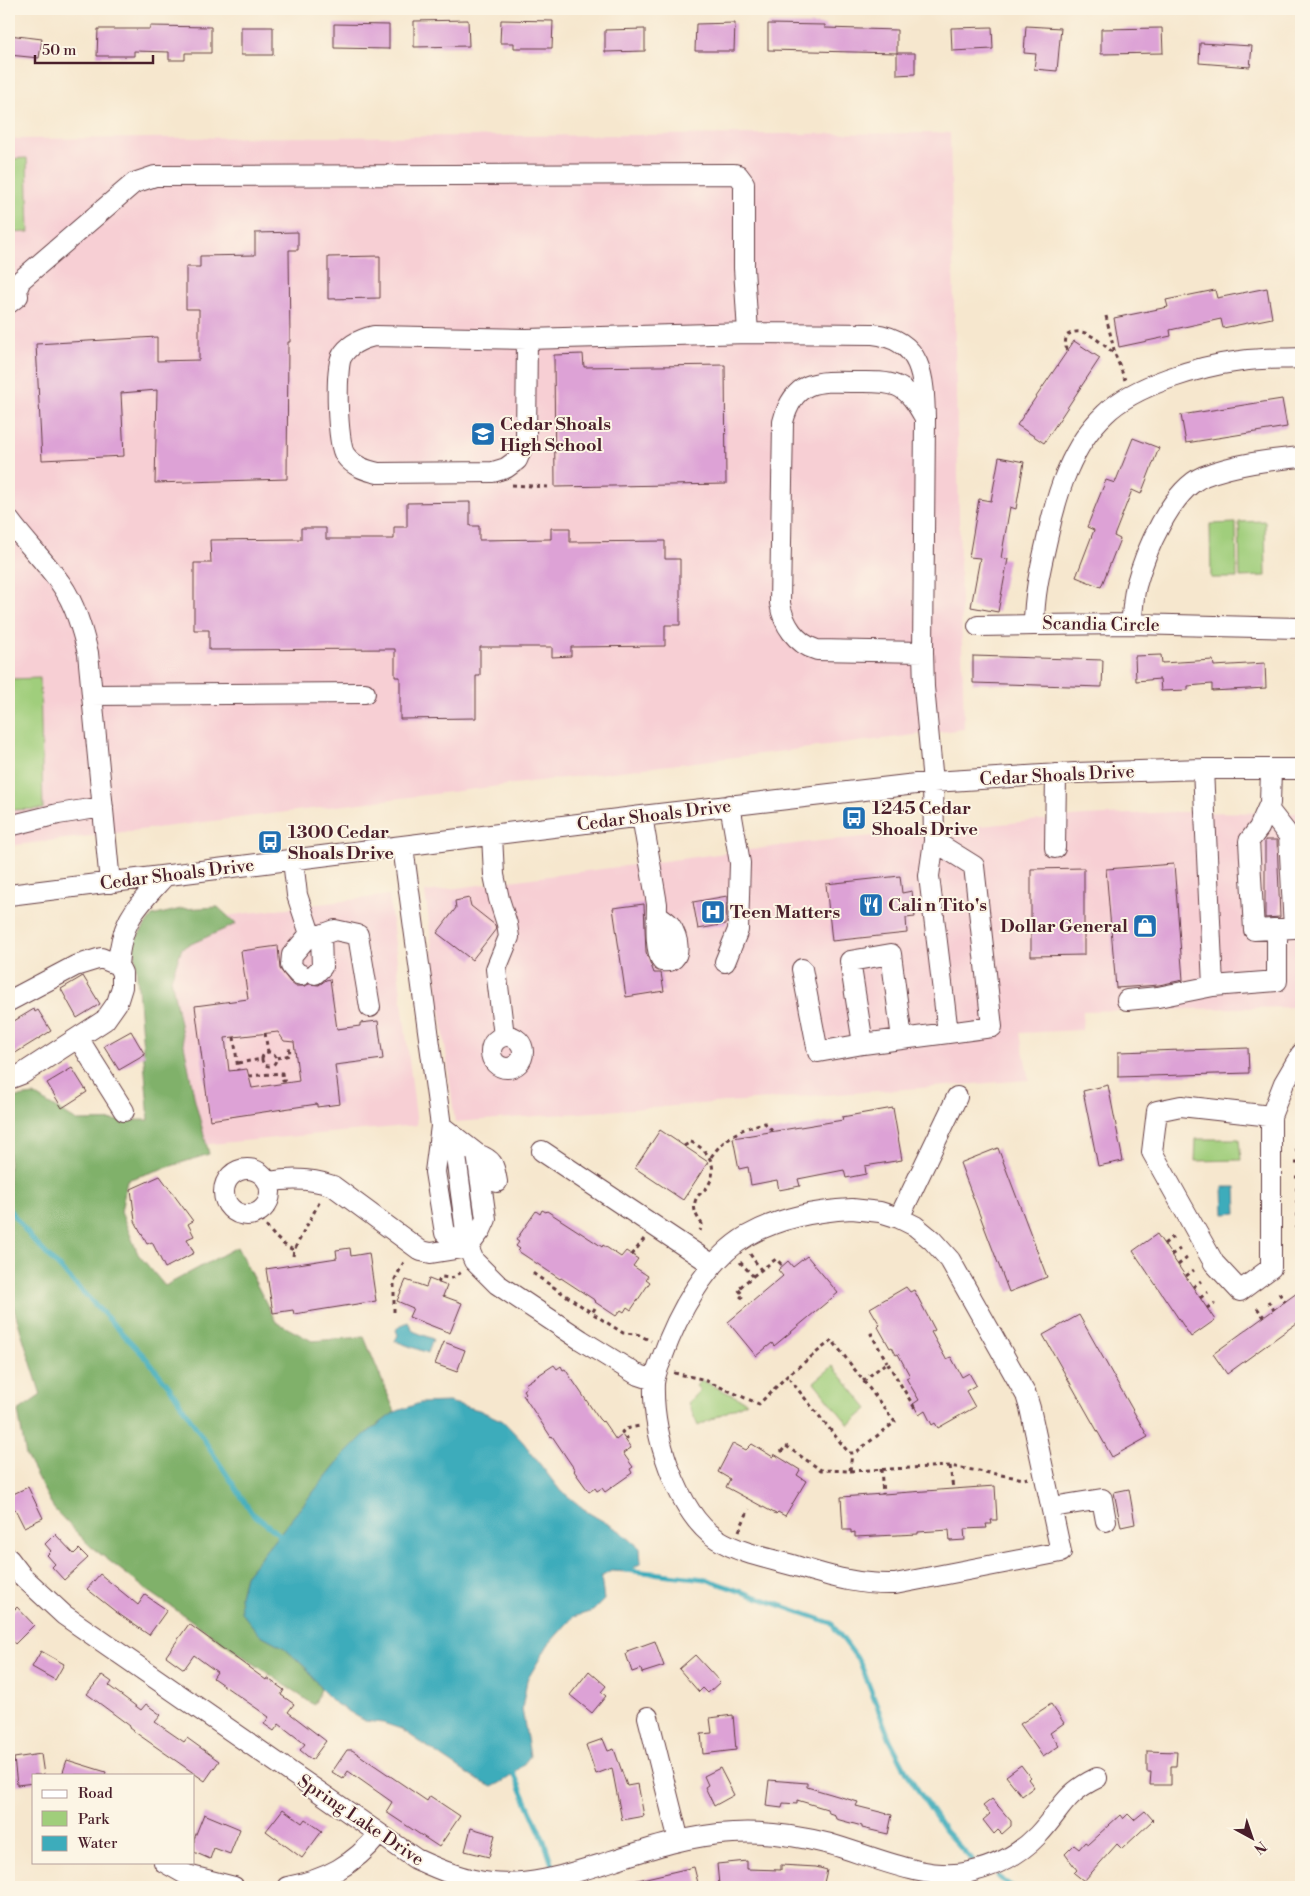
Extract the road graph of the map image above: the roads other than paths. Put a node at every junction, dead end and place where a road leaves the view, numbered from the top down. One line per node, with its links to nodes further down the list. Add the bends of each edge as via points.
1 (9, 302): 2 (street, via 18,296 21,280 134,183 165,174 734,174 744,183)
2 (748, 333): 3 (street); 5 (street, via 886,336 909,351 919,365 924,382)
3 (527, 339): 3 (street, via 374,336 352,345 342,356 338,368 340,440 344,454 363,470 378,473 493,472 506,468 517,460 526,440)
4 (1301, 358): 9 (street, Scandia Circle, via 1240,361 1180,374 1131,395 1104,414 1082,442 1054,506 1034,600)
5 (925, 418): 12 (street); 12 (street, via 909,395 884,382 815,382 794,397 786,409 784,422 780,603 788,627 807,647 817,650)
6 (1301, 457): 8 (street, via 1253,463 1204,476 1190,484 1177,497 1145,559 1136,587)
7 (9, 520): 14 (street, via 61,584 70,600 88,653)
8 (1131, 624): 9 (street, Scandia Circle); 11 (street, Scandia Circle)
9 (1034, 625): 10 (street)
10 (978, 626)
11 (1301, 628)
12 (923, 652): 19 (street)
13 (365, 693): 14 (street)
14 (92, 695): 21 (street)
15 (1203, 769): 16 (street, Cedar Shoals Drive); 18 (street, Cedar Shoals Drive); 39 (street)
16 (1271, 769): 17 (street, Cedar Shoals Drive); 22 (street)
17 (1301, 769)
18 (1056, 774): 19 (street, Cedar Shoals Drive); 28 (street)
19 (933, 782): 20 (street, Cedar Shoals Drive); 26 (street)
20 (730, 805): 23 (street, Cedar Shoals Drive); 36 (street, via 740,863 738,930)
21 (103, 807): 24 (street); 31 (street)
22 (1268, 809): 34 (street, via 1289,836 1294,928); 34 (street, via 1250,841 1254,930)
23 (642, 816): 25 (street, Cedar Shoals Drive); 33 (street)
24 (9, 826)
25 (492, 835): 27 (street, Cedar Shoals Drive); 44 (street, via 494,875 509,937 496,969)
26 (934, 841): 43 (street, via 929,876); 43 (street, via 974,866 992,1028)
27 (403, 847): 29 (street, Cedar Shoals Drive); 53 (street)
28 (1054, 848)
29 (293, 860): 30 (street, Cedar Shoals Drive); 35 (street, via 297,895)
30 (164, 877): 31 (street, Cedar Shoals Drive); 37 (street, via 124,927)
31 (110, 883): 32 (street, Cedar Shoals Drive)
32 (9, 895)
33 (657, 915)
34 (1277, 931): 39 (street, via 1278,980)
35 (315, 935): 35 (street, via 292,955 291,966 298,974 309,974 322,967); 42 (street, via 335,930 358,936)
36 (725, 962)
37 (118, 965): 41 (street, via 100,958 74,966); 45 (street, via 122,987 117,1003 105,1020)
38 (802, 969): 47 (street, via 818,1052)
39 (1213, 986): 40 (street)
40 (1127, 1000)
41 (9, 1001)
42 (370, 1008)
43 (948, 1033): 46 (street)
44 (504, 1036)
45 (78, 1038): 49 (street); 51 (street)
46 (902, 1038): 47 (street); 47 (street, via 890,954 850,960)
47 (863, 1044)
48 (1301, 1054): 52 (street, via 1284,1083)
49 (9, 1079)
50 (957, 1097): 58 (street)
51 (124, 1111)
52 (1271, 1116): 52 (street, via 1181,1106 1157,1111 1152,1152 1214,1263 1240,1291 1271,1268)
53 (442, 1126): 55 (street); 59 (street, via 456,1156)
54 (542, 1151): 60 (street)
55 (477, 1154): 57 (street, via 488,1158 494,1166); 59 (street, via 486,1219)
56 (268, 1182): 56 (street, via 255,1170 234,1173 224,1187 225,1200 232,1210 245,1215 257,1213 270,1196); 59 (street, via 317,1180 333,1186 421,1251 431,1253)
57 (497, 1182)
58 (899, 1218): 60 (street, via 852,1209 791,1217 747,1236); 62 (street, via 915,1226 950,1260 1026,1395)
59 (468, 1247): 61 (street, via 474,1261 497,1284 558,1325 636,1374)
60 (713, 1265): 61 (street, via 692,1295 668,1340)
61 (662, 1376): 62 (street, via 655,1410 662,1449 676,1486 694,1516 716,1538 742,1550 849,1582 895,1584 1061,1552)
62 (1052, 1507): 63 (street, via 1102,1499)
63 (1106, 1521)
64 (9, 1559): 67 (street, Spring Lake Drive, via 22,1576 64,1615)
65 (648, 1717): 68 (street)
66 (1097, 1778): 68 (street, Spring Lake Drive, via 1074,1791 1024,1848 989,1867 968,1873 917,1870 802,1837 770,1833 734,1832)
67 (379, 1834): 68 (street, Spring Lake Drive, via 416,1859 441,1870 491,1883 516,1883 565,1875); 71 (street, via 347,1865 307,1883)
68 (679, 1841)
69 (168, 1864): 70 (street, via 187,1875)
70 (234, 1887)
71 (287, 1887)

